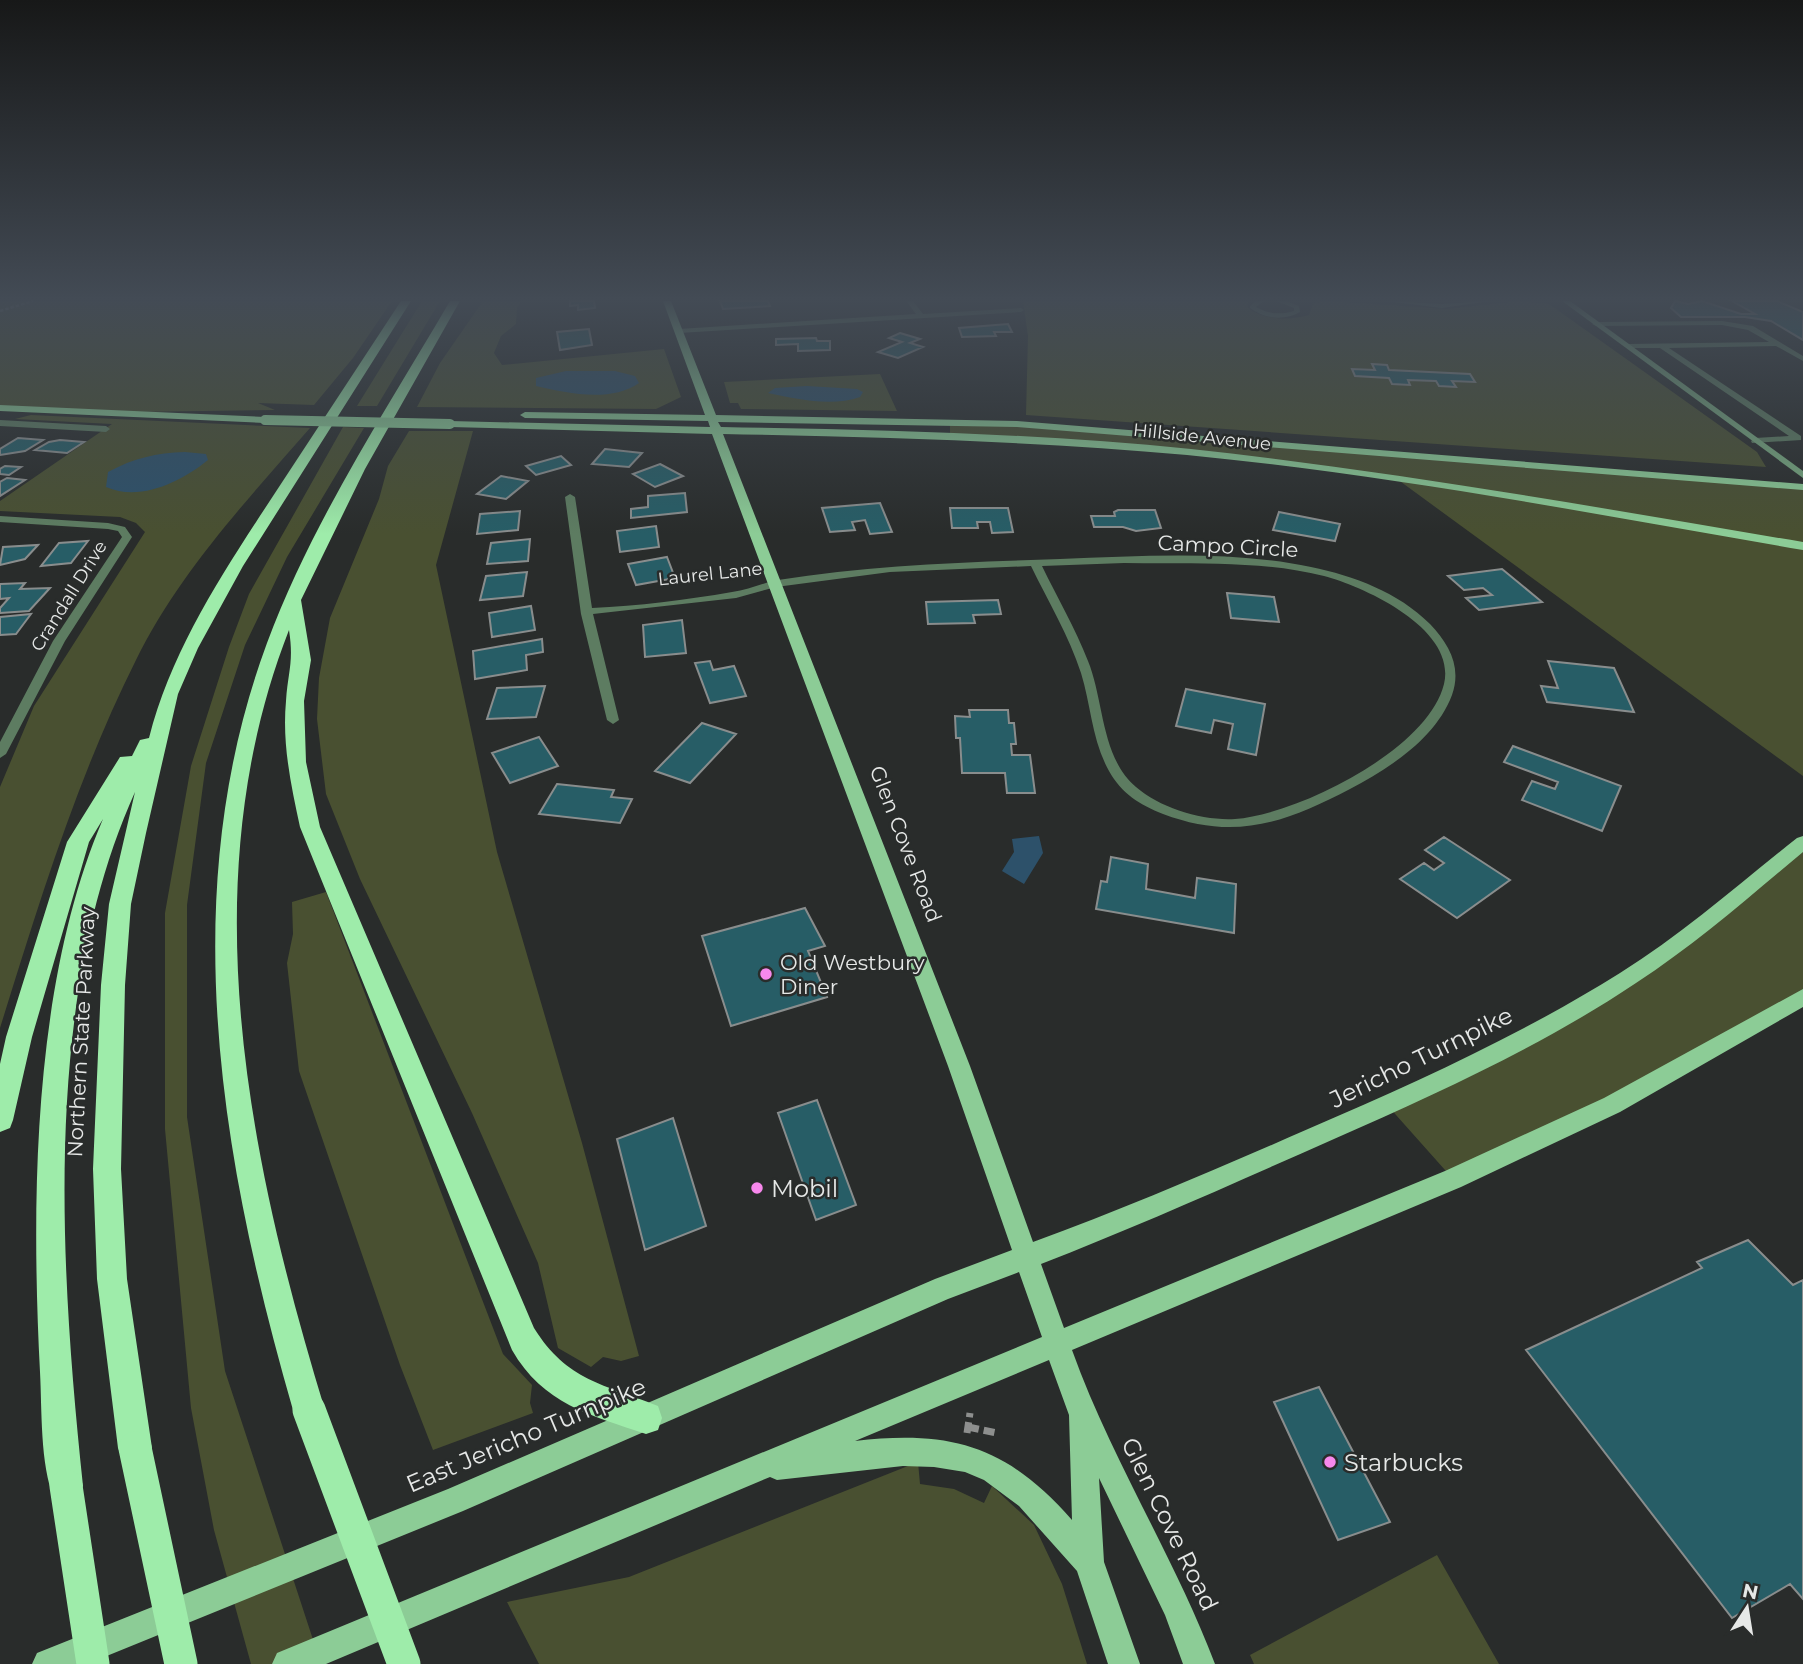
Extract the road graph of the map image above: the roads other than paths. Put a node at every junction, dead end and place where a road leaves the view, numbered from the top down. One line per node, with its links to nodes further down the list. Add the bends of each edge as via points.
1 (356, 379): 23 (highway, Northern State Parkway, via 229,576 188,648)
2 (412, 379): 21 (highway)
3 (697, 379): 8 (main road, Glen Cove Road)
4 (1672, 379): 13 (street)
5 (1711, 379): 13 (street, via 1798,438)
6 (0, 408): 7 (main road, Hillside Avenue)
7 (130, 412): 9 (main road, Hillside Avenue, bridge, via 265,420); 9 (main road, Hillside Avenue, via 275,410)
8 (711, 417): 9 (main road, Hillside Avenue); 12 (main road, Glen Cove Road); 15 (main road, Hillside Avenue, via 1080,428)
9 (453, 419): 12 (main road, Hillside Avenue)
10 (0, 423): 11 (street)
11 (106, 429)
12 (716, 432): 18 (main road, Hillside Avenue, via 994,439 1187,452 1409,481); 20 (main road, Glen Cove Road)
13 (1755, 441): 14 (street)
14 (1803, 475)
15 (1803, 487)
16 (570, 497): 22 (street)
17 (0, 519): 25 (street, Crandall Drive, via 108,526 122,529 127,537 59,641)
18 (1803, 546)
19 (1035, 563): 19 (street, Campo Circle, via 1247,563 1335,576 1390,599 1435,636 1446,655 1450,685 1437,714 1416,740 1388,762 1344,785 1285,813 1235,824 1188,817 1162,809 1123,784 1108,755 1086,671); 20 (street, Campo Circle, via 890,569)
20 (775, 584): 22 (street, Laurel Lane, via 736,595); 29 (main road, Glen Cove Road, via 959,1066)
21 (293, 601): 32 (highway, via 302,660 295,701 296,762 310,827 523,1339 532,1357 555,1382); 35 (highway, bridge, via 246,744 230,854 229,1019 257,1218 283,1330)
22 (587, 611): 24 (street)
23 (169, 694): 28 (highway, via 78,842 26,1012); 37 (highway, bridge, via 104,840 85,911 58,1075 50,1289 66,1486); 38 (highway, Northern State Parkway, bridge, via 120,904 107,1070 107,1168 112,1279 135,1448)
24 (612, 720)
25 (0, 754)
26 (1803, 842): 29 (main road, Jericho Turnpike, via 1629,978 1516,1043 1388,1106)
27 (1803, 997): 30 (main road, via 1571,1125)
28 (0, 1119)
29 (1026, 1259): 30 (main road, Glen Cove Road); 32 (main road, East Jericho Turnpike, via 944,1288)
30 (1056, 1344): 31 (main road, Glen Cove Road); 33 (main road)
31 (1081, 1412): 34 (main road, Glen Cove Road); 43 (main road, Glen Cove Road, via 1178,1608)
32 (646, 1418): 36 (main road, East Jericho Turnpike)
33 (757, 1468): 34 (main road, via 910,1451 964,1457 1019,1486); 39 (main road)
34 (1089, 1562): 42 (main road, Glen Cove Road)
35 (383, 1611): 40 (highway, bridge); 41 (highway, bridge)
36 (48, 1664)
37 (93, 1664)
38 (181, 1664)
39 (288, 1664)
40 (404, 1664)
41 (419, 1664)
42 (1124, 1664)
43 (1199, 1664)

